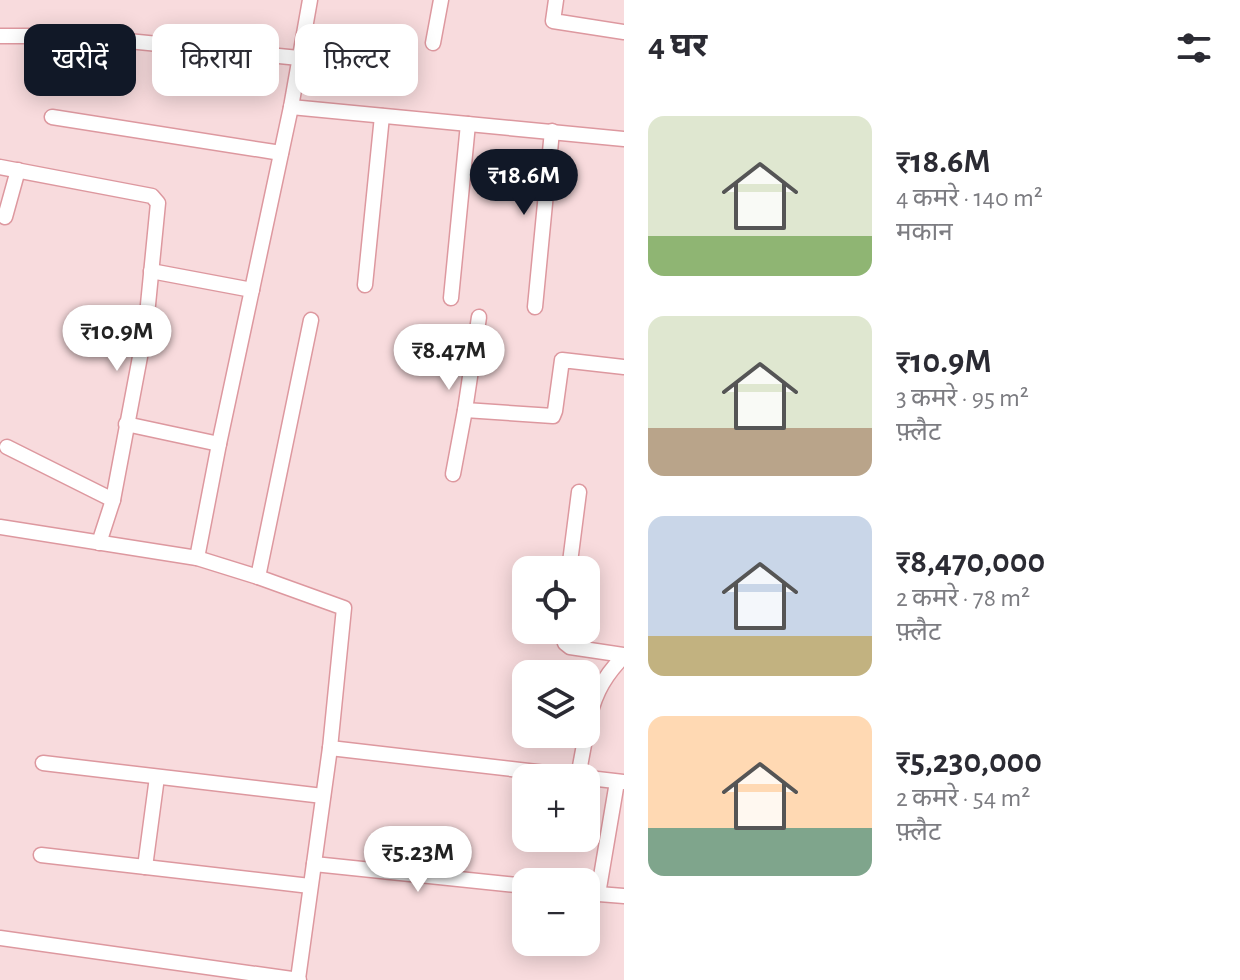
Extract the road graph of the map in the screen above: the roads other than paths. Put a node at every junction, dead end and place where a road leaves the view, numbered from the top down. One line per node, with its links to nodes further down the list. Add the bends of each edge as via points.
1 (310, 0): 4 (street)
2 (441, 0): 7 (street)
3 (556, 0): 5 (street, via 553,21)
4 (305, 24)
5 (624, 32)
6 (0, 36): 8 (street, via 78,36)
7 (433, 43)
8 (295, 58)
9 (295, 82): 10 (street)
10 (291, 107): 11 (street); 16 (street)
11 (382, 116): 13 (street); 21 (street)
12 (52, 117): 16 (street)
13 (468, 124): 14 (street); 23 (street)
14 (552, 131): 15 (street); 24 (street)
15 (624, 139)
16 (281, 153): 22 (street)
17 (0, 167): 18 (street)
18 (18, 170): 19 (street); 20 (street, via 155,198)
19 (5, 217)
20 (151, 271): 22 (street); 29 (street)
21 (365, 285)
22 (252, 290): 30 (street)
23 (451, 298)
24 (535, 307)
25 (479, 317): 28 (street)
26 (311, 320): 39 (street)
27 (624, 367): 28 (street, via 562,360 553,416)
28 (465, 410): 32 (street)
29 (126, 424): 30 (street); 34 (street)
30 (219, 444): 38 (street)
31 (7, 447): 34 (street)
32 (453, 474)
33 (579, 492): 37 (street)
34 (113, 500): 36 (street)
35 (0, 527): 36 (street)
36 (99, 543): 38 (street)
37 (571, 556)
38 (197, 558): 39 (street)
39 (258, 577): 43 (street, via 344,608)
40 (566, 644): 41 (street)
41 (624, 655): 42 (street)
42 (600, 687)
43 (330, 748): 45 (street); 49 (street)
44 (43, 763): 46 (street)
45 (512, 769)
46 (157, 777): 49 (street); 52 (street)
47 (600, 780): 48 (street)
48 (620, 782): 53 (street)
49 (323, 796): 51 (street)
50 (41, 855): 52 (street)
51 (314, 864): 54 (street); 55 (street)
52 (145, 867): 55 (street)
53 (598, 868)
54 (512, 885)
55 (310, 886): 59 (street)
56 (600, 894): 57 (street)
57 (624, 896)
58 (0, 938): 59 (street)
59 (298, 980)

